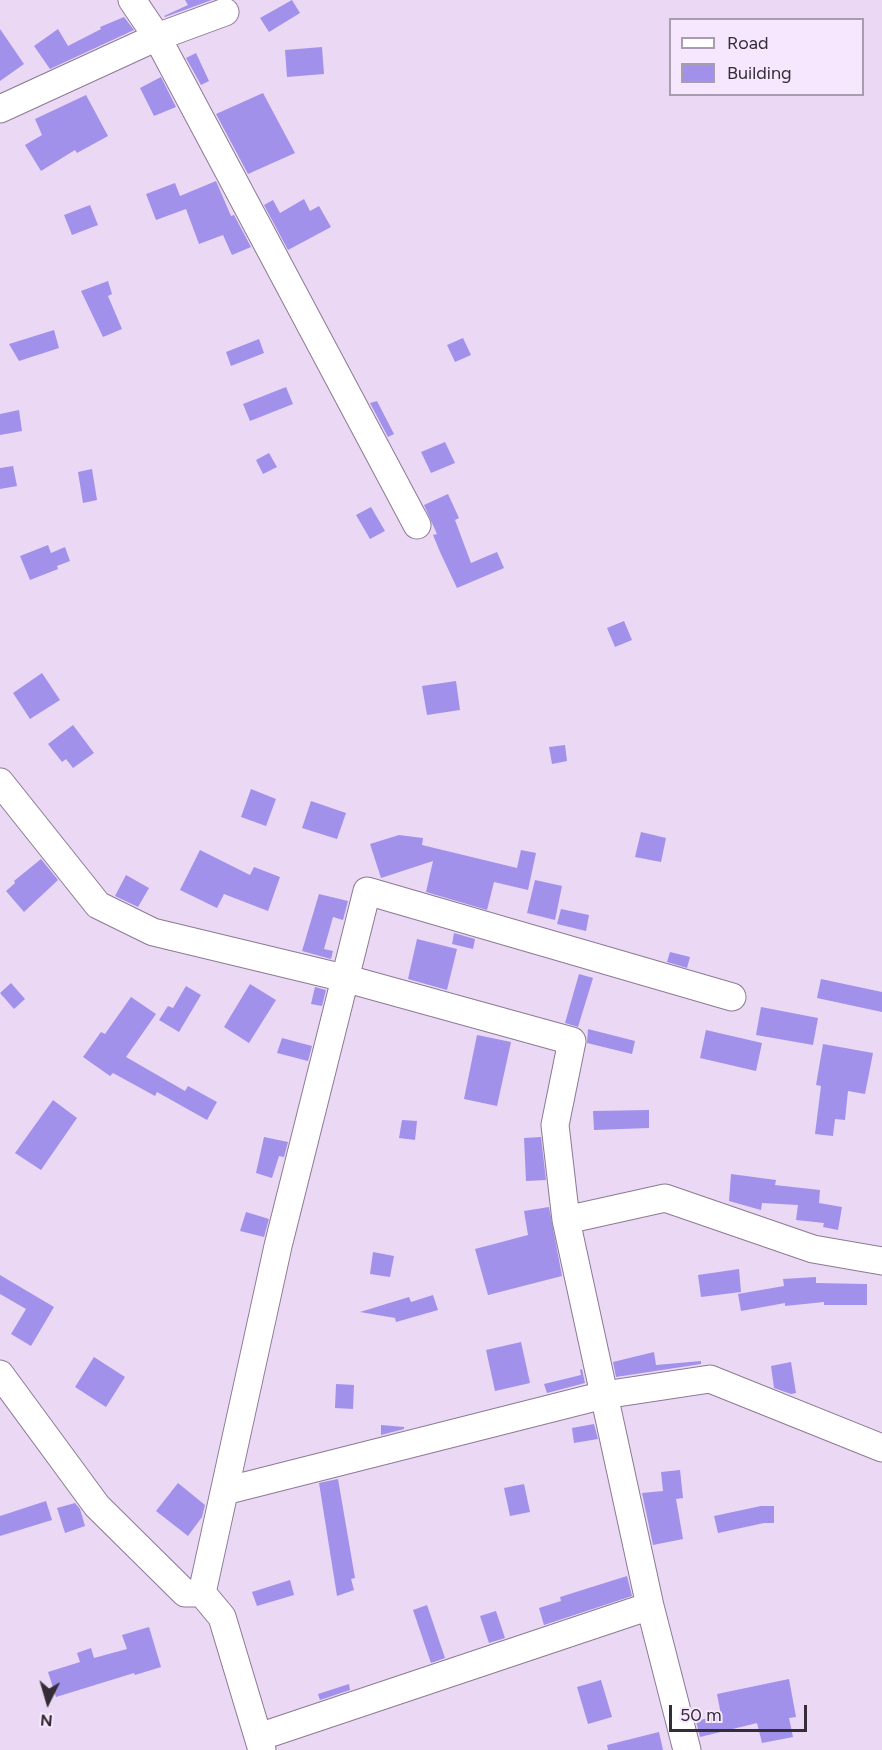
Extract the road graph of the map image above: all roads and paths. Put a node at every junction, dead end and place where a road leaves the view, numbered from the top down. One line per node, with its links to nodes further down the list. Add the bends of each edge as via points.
1 (132, 0): 3 (street)
2 (225, 12): 3 (street)
3 (157, 37): 4 (street); 5 (street)
4 (0, 109)
5 (417, 525)
6 (0, 782): 7 (street, via 98,905 153,932)
7 (344, 978): 8 (street, via 367,891); 9 (street, via 572,1041 555,1125); 14 (street, via 278,1246)
8 (732, 997)
9 (566, 1220): 10 (street, via 664,1198 813,1249); 12 (street)
10 (882, 1261)
11 (0, 1374): 15 (street, via 97,1506 185,1593)
12 (604, 1395): 13 (street, via 710,1379); 14 (street); 16 (street)
13 (882, 1448)
14 (225, 1491): 15 (street)
15 (202, 1593): 17 (street, via 222,1617)
16 (650, 1606): 17 (street); 18 (street)
17 (260, 1743)
18 (687, 1750)

